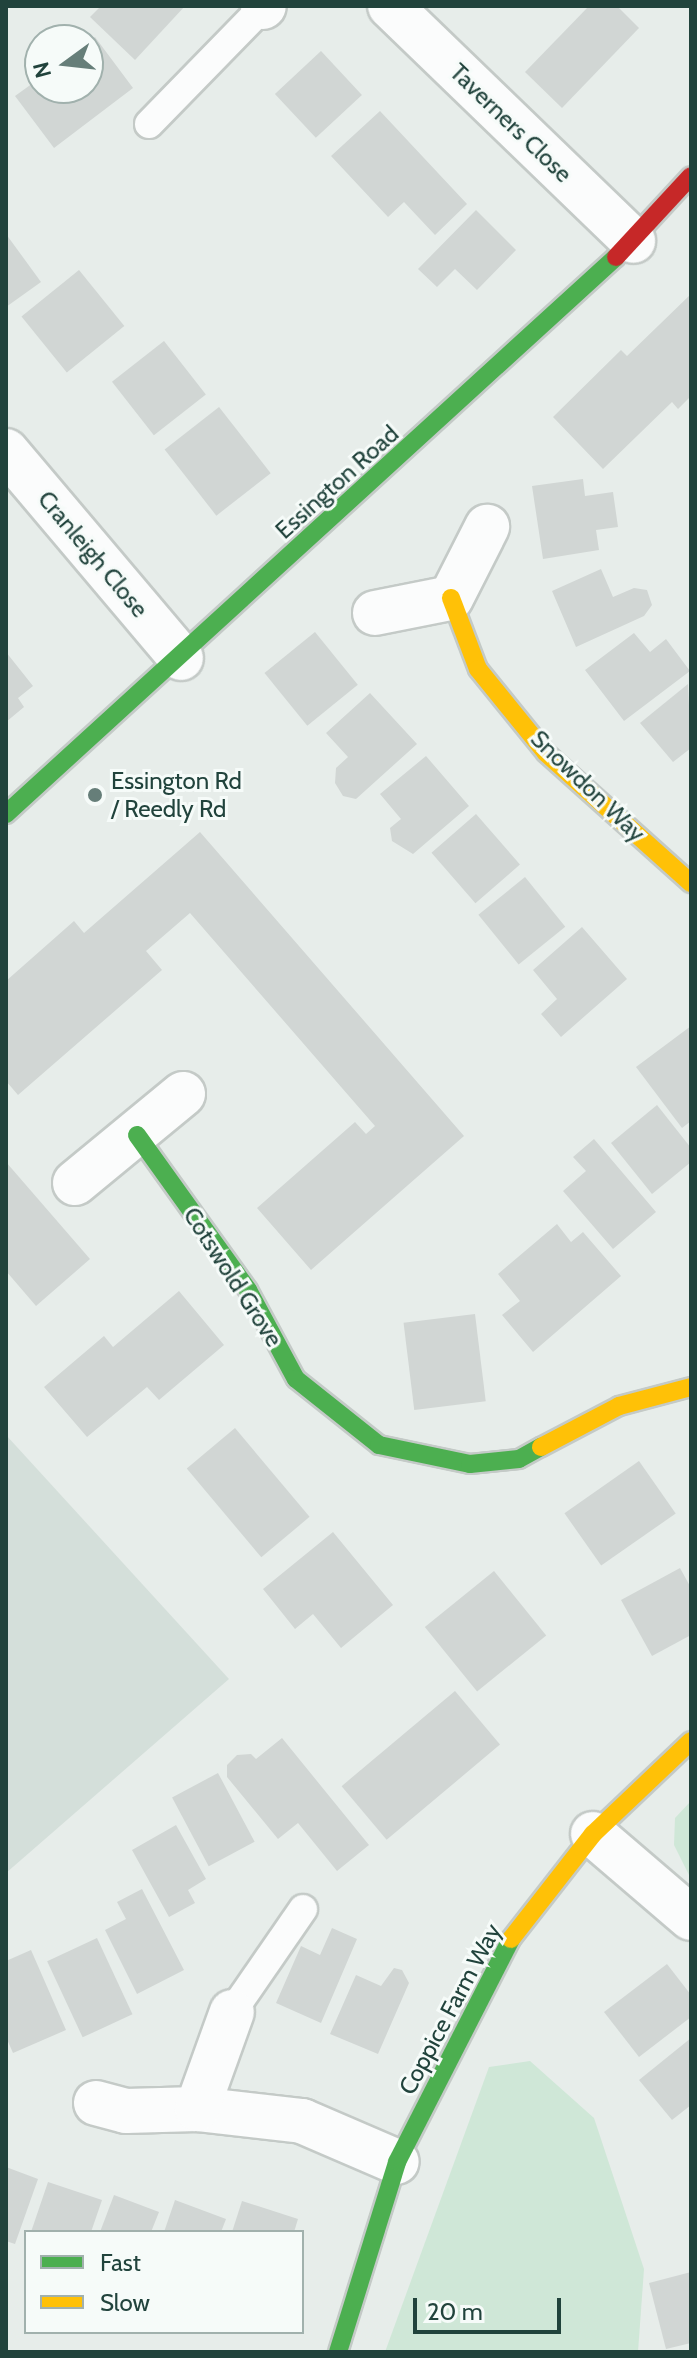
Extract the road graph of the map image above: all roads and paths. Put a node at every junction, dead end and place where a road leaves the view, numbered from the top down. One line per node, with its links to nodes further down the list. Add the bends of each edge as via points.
1 (264, 6): 3 (lane)
2 (390, 6): 5 (street, Taverners Close)
3 (149, 124)
4 (691, 176): 5 (street, Essington Road)
5 (633, 241): 10 (street, Essington Road)
6 (6, 451): 10 (street, Cranleigh Close)
7 (487, 527): 8 (street)
8 (451, 598): 9 (street); 12 (street, Snowdon Way, via 478,669 546,753)
9 (375, 613)
10 (181, 658): 11 (street, Essington Road)
11 (6, 814)
12 (691, 883)
13 (183, 1094): 14 (street)
14 (137, 1135): 15 (street); 16 (street, Cotswold Grove, via 248,1290 296,1379 379,1445 470,1464 519,1459 619,1406)
15 (75, 1183)
16 (691, 1387)
17 (691, 1741): 18 (street, Coppice Farm Way)
18 (593, 1834): 20 (street); 24 (street, Coppice Farm Way, via 505,1947)
19 (303, 1909): 21 (lane)
20 (691, 1918)
21 (232, 2012): 23 (street)
22 (96, 2103): 23 (street, via 126,2111)
23 (197, 2109): 24 (street, via 302,2121)
24 (397, 2162): 25 (street, Coppice Farm Way)
25 (338, 2352)

